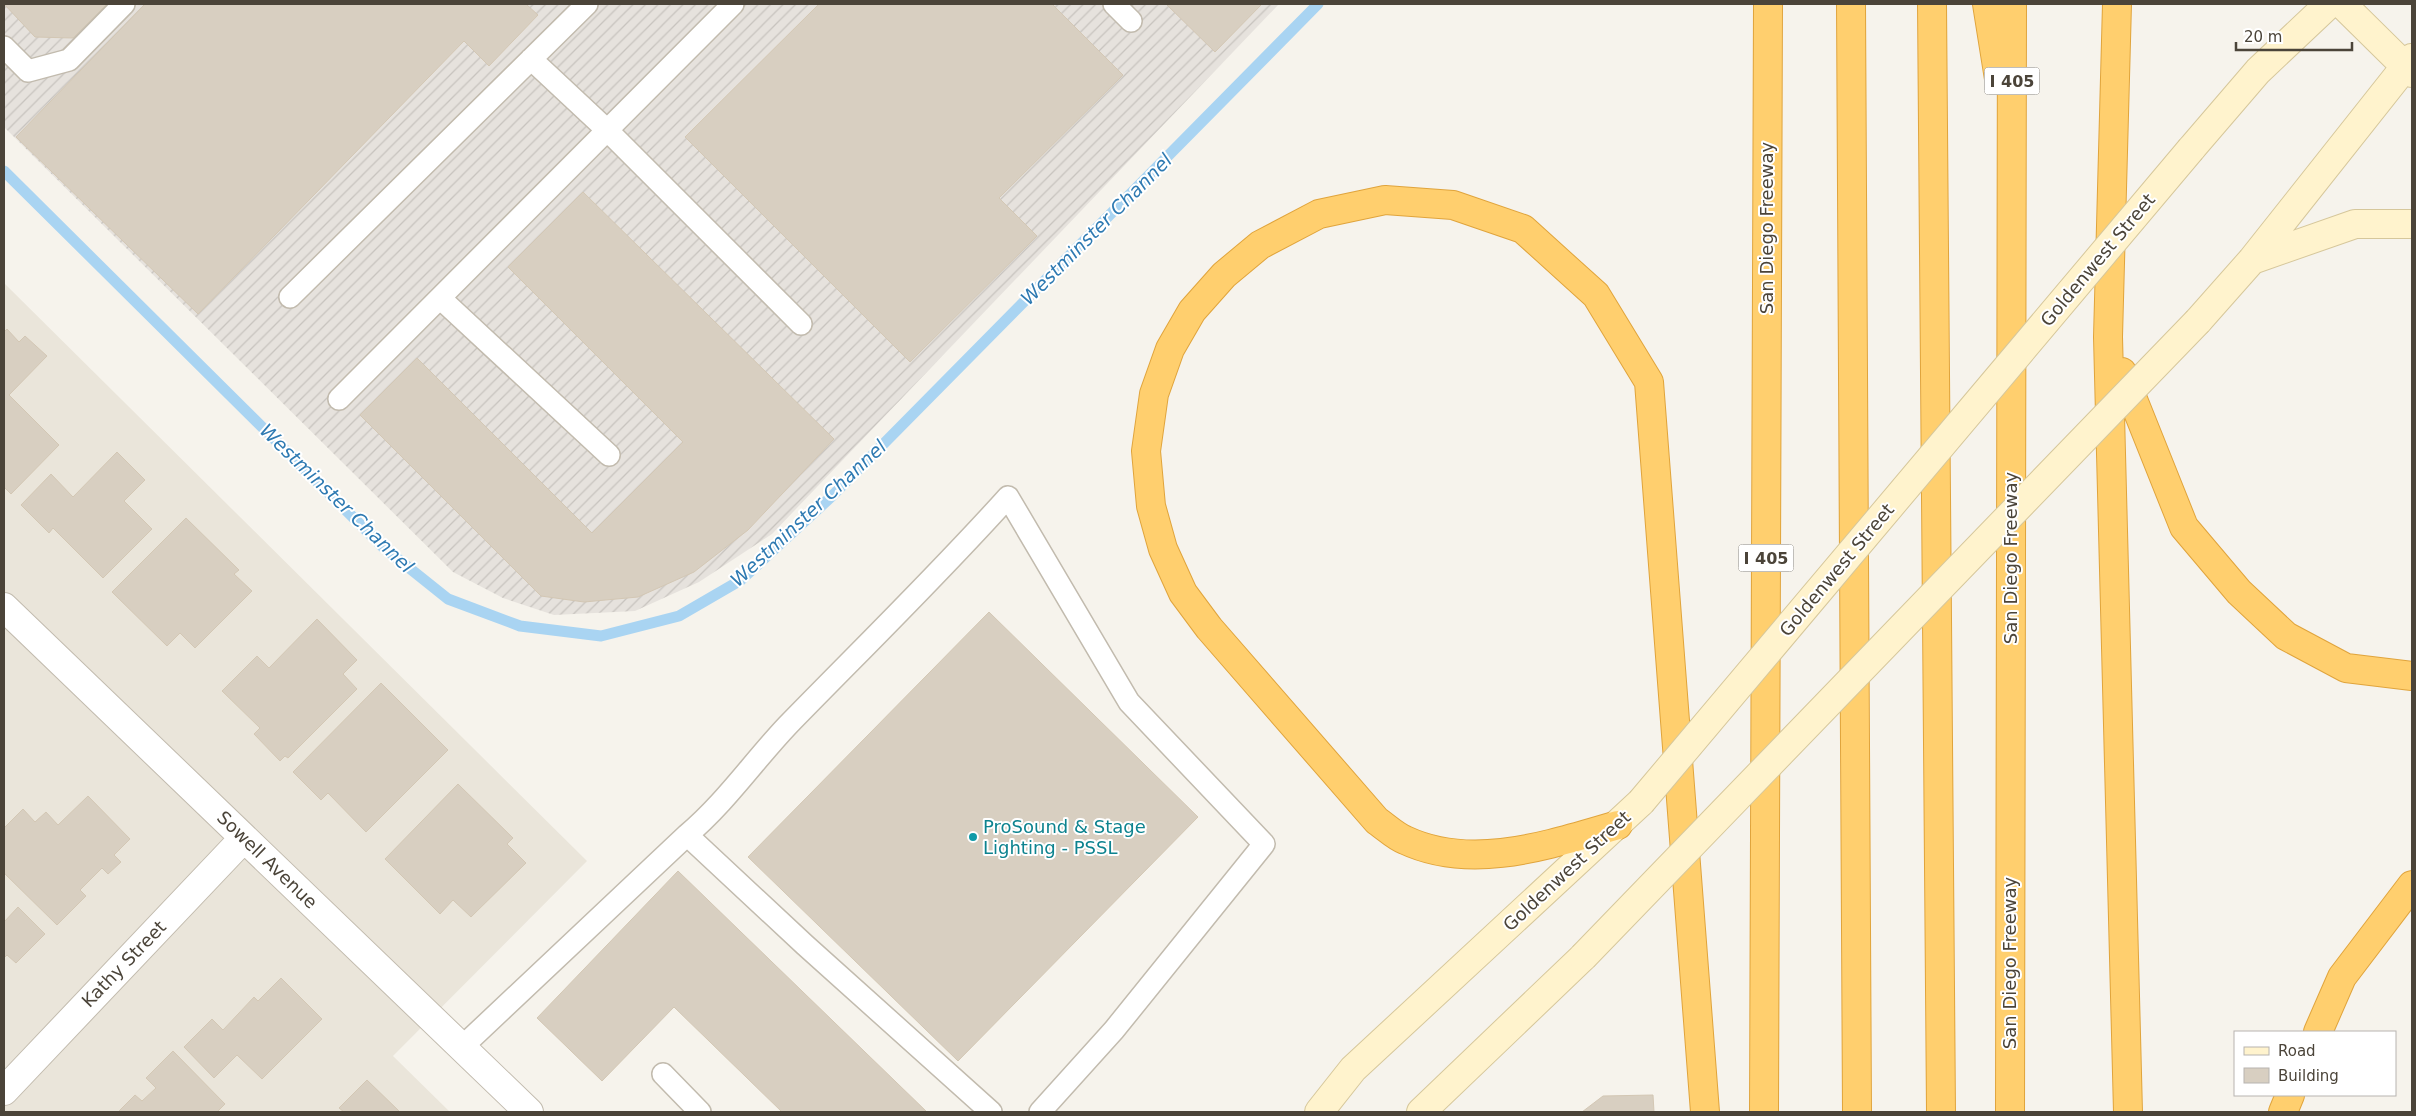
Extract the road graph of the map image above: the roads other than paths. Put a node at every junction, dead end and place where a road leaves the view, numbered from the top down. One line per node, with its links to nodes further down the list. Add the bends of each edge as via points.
1 (124, 4): 14 (lane, via 69,60 28,70)
2 (587, 4): 15 (lane)
3 (733, 4): 17 (lane)
4 (1114, 4): 13 (lane)
5 (1768, 4): 45 (highway, San Diego Freeway / I 405)
6 (1851, 4): 46 (highway)
7 (1932, 4): 47 (highway)
8 (1987, 4): 18 (highway)
9 (2012, 4): 18 (highway, San Diego Freeway / I 405)
10 (2117, 4): 24 (highway)
11 (2329, 4): 29 (main road, Goldenwest Street, bridge, via 2258,71 1641,802)
12 (2342, 4): 16 (main road)
13 (1131, 21)
14 (4, 46)
15 (532, 58): 17 (lane); 21 (lane)
16 (2410, 66): 20 (main road)
17 (607, 130): 22 (lane); 23 (lane)
18 (2011, 159): 48 (highway, San Diego Freeway / I 405)
19 (2412, 224): 20 (main road, via 2355,224)
20 (2252, 260): 43 (main road, bridge, via 2198,321 1583,957)
21 (290, 297)
22 (440, 298): 25 (lane); 26 (lane)
23 (801, 324)
24 (2108, 337): 28 (highway, via 2184,527 2239,592 2286,636 2346,668); 49 (highway)
25 (339, 399)
26 (609, 455)
27 (4, 608): 31 (street, Sowell Avenue)
28 (2412, 676)
29 (1618, 825): 42 (main road, Goldenwest Street, via 1353,1069); 44 (highway, via 1526,850 1463,854 1405,840 1377,821 1209,628 1183,593 1163,549 1151,506 1146,451 1154,394 1170,349 1192,311 1224,275 1260,245 1318,214 1385,200 1453,205 1523,229 1596,295 1649,382)
30 (687, 835): 34 (lane); 40 (lane); 41 (lane, via 710,815 756,759 1008,497 1129,702 1264,844 1114,1030)
31 (244, 838): 34 (street, Sowell Avenue); 36 (street, Kathy Street)
32 (2412, 885): 33 (highway, via 2342,977)
33 (2318, 1031)
34 (462, 1047): 38 (street, Sowell Avenue)
35 (663, 1074): 39 (lane)
36 (4, 1091)
37 (2290, 1096): 50 (highway)
38 (529, 1112)
39 (700, 1112)
40 (991, 1112)
41 (1040, 1112)
42 (1319, 1112)
43 (1420, 1112)
44 (1705, 1112)
45 (1764, 1112)
46 (1857, 1112)
47 (1941, 1112)
48 (2010, 1112)
49 (2128, 1112)
50 (2283, 1112)

